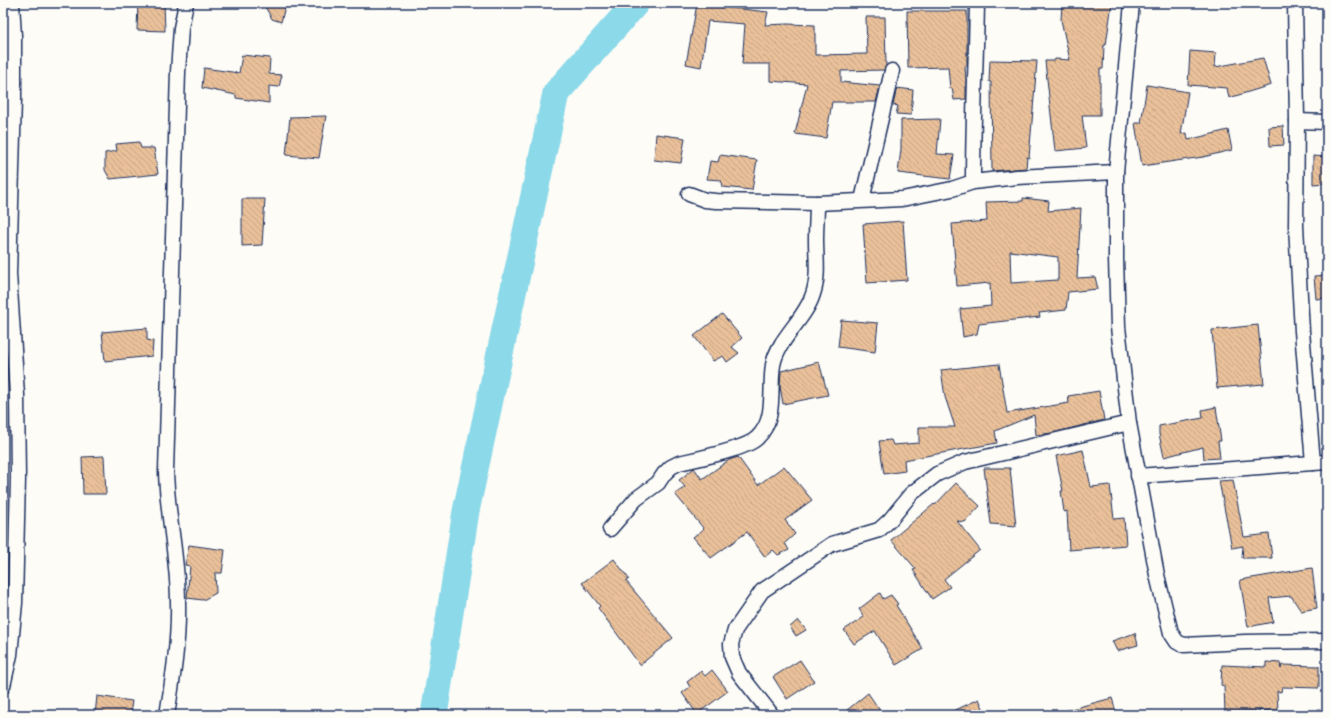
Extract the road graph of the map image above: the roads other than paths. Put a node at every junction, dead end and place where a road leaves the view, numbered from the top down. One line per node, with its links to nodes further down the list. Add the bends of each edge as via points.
1 (12, 3): 19 (street, via 14,99 9,274 17,395 18,478 16,604 10,655)
2 (186, 3): 20 (street, via 181,28 178,72 166,471 178,601 178,639)
3 (977, 3): 10 (street)
4 (1132, 3): 9 (street)
5 (1295, 3): 7 (street)
6 (892, 71): 12 (street)
7 (1297, 121): 8 (street); 15 (street, via 1296,226 1302,331)
8 (1327, 122)
9 (1116, 172): 10 (street); 14 (street, via 1118,327)
10 (973, 182): 12 (street, via 908,198)
11 (689, 194): 13 (street, via 716,201)
12 (862, 200): 13 (street)
13 (817, 203): 17 (street, via 817,277 813,294 806,310 777,354 773,365 771,409 758,438 739,448 671,467 658,483 636,499)
14 (1129, 423): 16 (street); 21 (street, via 965,462 937,474 911,494 879,530 832,544 762,592 735,630 731,644 732,657 739,673)
15 (1320, 462): 16 (street)
16 (1138, 476): 18 (street, via 1157,575 1172,633 1177,642 1184,645)
17 (610, 529)
18 (1327, 641)
19 (3, 686)
20 (167, 715)
21 (772, 715)

